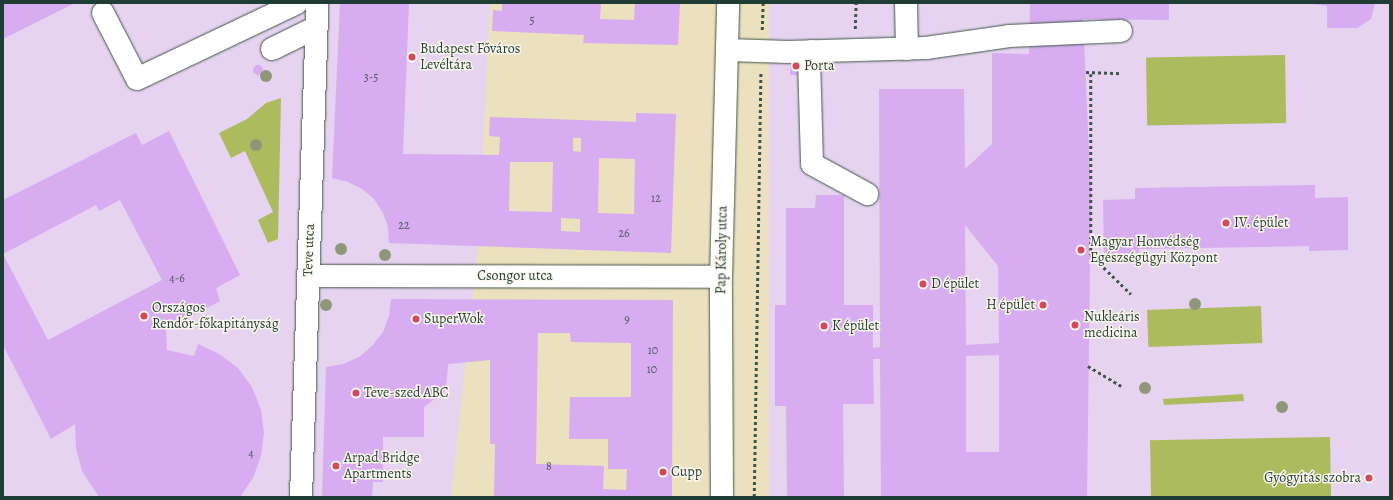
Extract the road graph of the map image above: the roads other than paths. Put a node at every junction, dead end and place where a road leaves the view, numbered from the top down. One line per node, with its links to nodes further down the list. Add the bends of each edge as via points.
1 (297, 3): 5 (street, via 137,78)
2 (317, 3): 6 (street, Teve utca)
3 (728, 3): 10 (street, Pap Károly utca)
4 (906, 3): 9 (street)
5 (103, 13)
6 (317, 27): 8 (street); 13 (street, Teve utca)
7 (1121, 31): 9 (street, via 1009,36)
8 (272, 49)
9 (907, 49): 11 (street)
10 (727, 50): 11 (street); 14 (street, Pap Károly utca)
11 (812, 51): 12 (street, via 808,74 812,164)
12 (867, 194)
13 (308, 276): 14 (street, Csongor utca); 15 (street, Teve utca)
14 (721, 276): 16 (street, Pap Károly utca)
15 (301, 497)
16 (722, 497)

